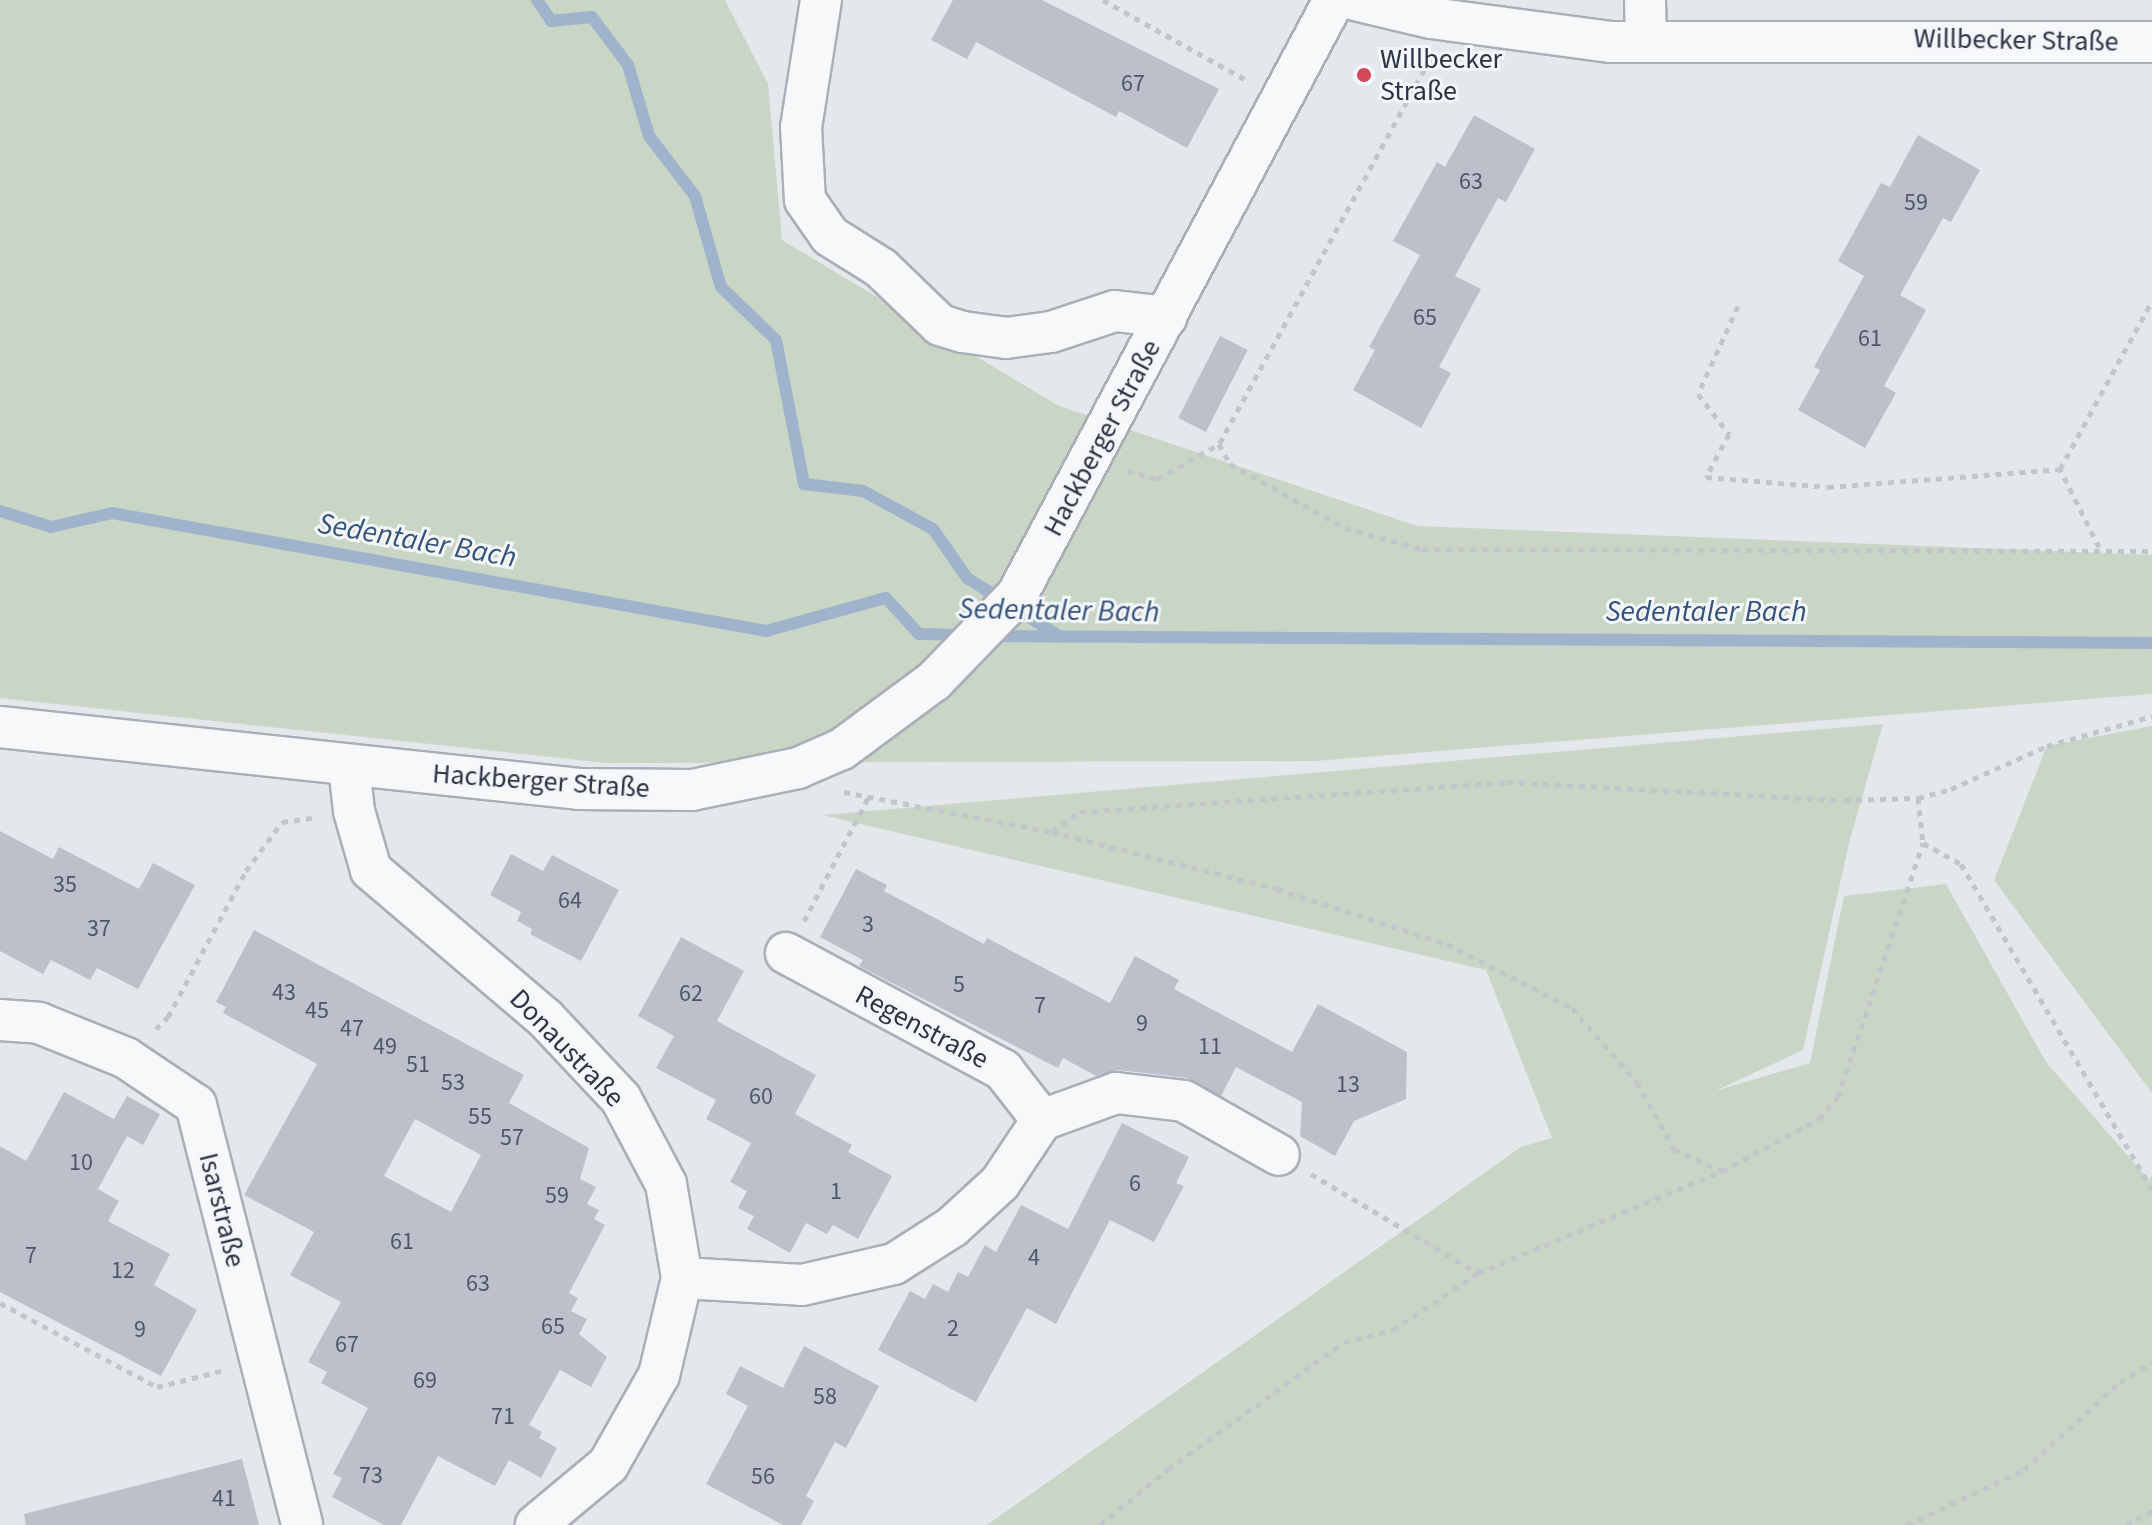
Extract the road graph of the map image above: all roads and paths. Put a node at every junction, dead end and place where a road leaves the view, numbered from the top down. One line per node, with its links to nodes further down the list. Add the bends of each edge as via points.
1 (821, 0): 12 (street, via 801,127 805,200 830,236 870,259 940,325 963,332 1021,336 1115,311)
2 (1103, 0): 9 (path)
3 (1334, 0): 9 (street, Hackberger Straße)
4 (1355, 0): 6 (street, Willbecker Straße)
5 (1645, 0): 7 (street)
6 (1451, 21): 7 (street, Willbecker Straße, via 1611,42); 13 (path)
7 (1646, 41): 8 (street, Willbecker Straße)
8 (2152, 42)
9 (1282, 100): 12 (street, Hackberger Straße)
10 (2152, 301): 14 (path)
11 (1738, 306): 14 (path, via 1698,394 1729,434 1706,477 1828,487)
12 (1167, 317): 15 (street, Hackberger Straße)
13 (1219, 444): 15 (path, via 1157,479); 16 (path, via 1230,464 1345,528 1422,549)
14 (2060, 469): 16 (path)
15 (1081, 476): 20 (street, Hackberger Straße, via 1017,595 934,681 842,749 798,768 692,790 579,789)
16 (2099, 547): 17 (path)
17 (2152, 551)
18 (2152, 716): 21 (path, via 2047,746)
19 (0, 727): 20 (street, Hackberger Straße)
20 (349, 767): 33 (street, Donaustraße, via 354,811 371,870 545,1018 621,1099 666,1184)
21 (1918, 798): 23 (path, via 1844,800 1507,782 1080,812); 24 (path)
22 (282, 822): 27 (path, via 246,871 168,1017)
23 (1052, 832): 25 (path, via 868,798); 30 (path, via 1277,889 1447,944 1537,986 1601,1037 1637,1082 1674,1149)
24 (1923, 843): 30 (path, via 1838,1097 1819,1119); 31 (path, via 1961,864)
25 (786, 953): 28 (street, Regenstraße, via 1003,1070)
26 (0, 1020): 27 (street, Isarstraße, via 39,1023)
27 (126, 1058): 35 (street, Isarstraße, via 196,1105)
28 (1042, 1120): 29 (street, via 1116,1093 1184,1101); 33 (street, via 1000,1183 952,1227 894,1264 802,1285)
29 (1279, 1155): 32 (path)
30 (1722, 1171): 32 (path)
31 (2152, 1190)
32 (1478, 1273): 40 (path, via 1393,1330 1344,1342)
33 (682, 1278): 39 (street, Donaustraße, via 659,1375 608,1465)
34 (0, 1303): 35 (path, via 157,1387)
35 (258, 1360): 38 (street, Isarstraße)
36 (2152, 1362): 41 (path, via 2120,1382 2024,1470)
37 (2152, 1511): 42 (path)
38 (302, 1525)
39 (536, 1525)
40 (1100, 1525)
41 (1907, 1525)
42 (2126, 1525)

